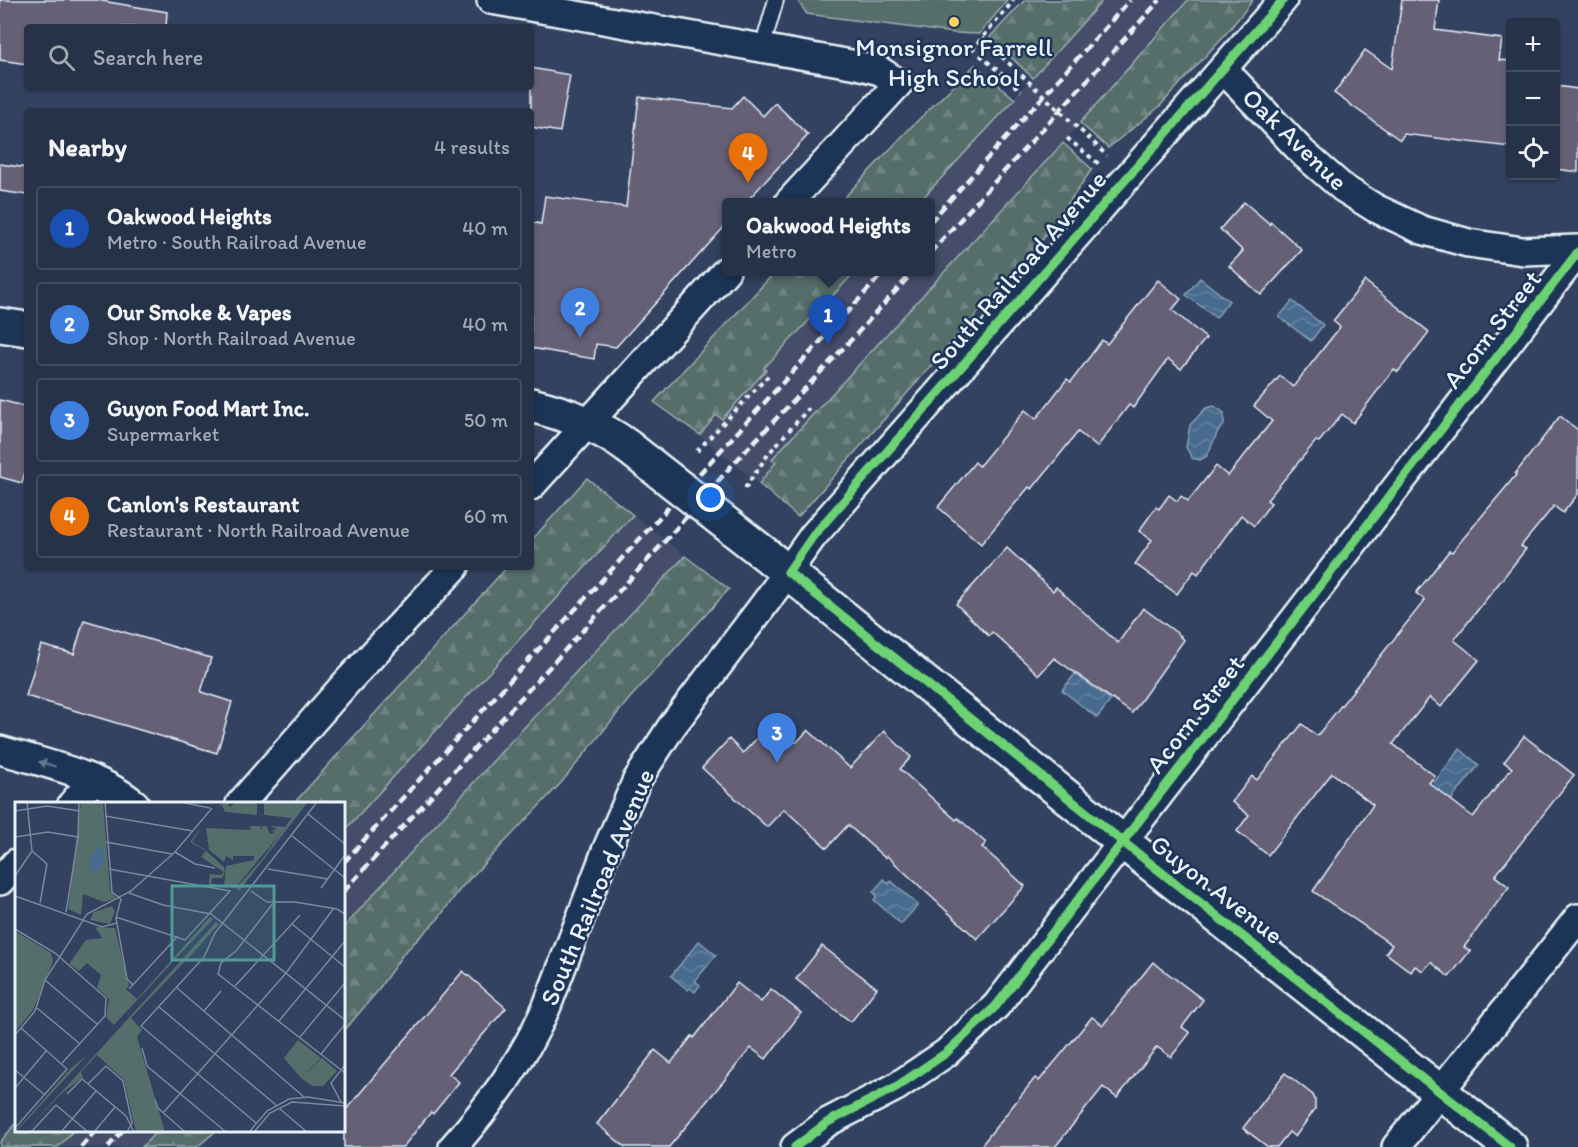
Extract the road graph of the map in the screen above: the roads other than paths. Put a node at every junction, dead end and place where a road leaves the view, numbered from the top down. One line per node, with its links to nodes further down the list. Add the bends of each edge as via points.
1 (491, 0): 4 (street)
2 (776, 0): 4 (lane)
3 (1283, 0): 5 (street, South Railroad Avenue)
4 (762, 48): 6 (street, via 858,64 899,83)
5 (1224, 69): 7 (street, Oak Avenue, via 1304,154 1343,188 1376,208 1422,230 1467,243 1523,251); 14 (street, South Railroad Avenue, via 813,536)
6 (793, 198)
7 (1578, 250): 21 (street, Acorn Street)
8 (722, 275): 12 (street)
9 (0, 325): 10 (street)
10 (24, 329)
11 (534, 406): 12 (street, Guyon Avenue)
12 (587, 423): 13 (street); 14 (street, Guyon Avenue, bridge, via 628,447)
13 (534, 483)
14 (776, 563): 21 (street, Guyon Avenue); 26 (street, South Railroad Avenue, via 637,780 536,1032 510,1077)
15 (452, 570): 20 (street)
16 (0, 750): 17 (street, one-way to 16)
17 (93, 780): 18 (street); 19 (street)
18 (74, 802)
19 (132, 802)
20 (242, 802)
21 (1123, 842): 25 (street, Guyon Avenue); 27 (street, Acorn Street, via 996,1006 946,1053 896,1087 828,1122)
22 (15, 864): 23 (street)
23 (0, 881)
24 (1578, 918): 25 (street)
25 (1440, 1092): 28 (street); 29 (street, Guyon Avenue)
26 (453, 1147)
27 (795, 1147)
28 (1396, 1147)
29 (1510, 1147)

